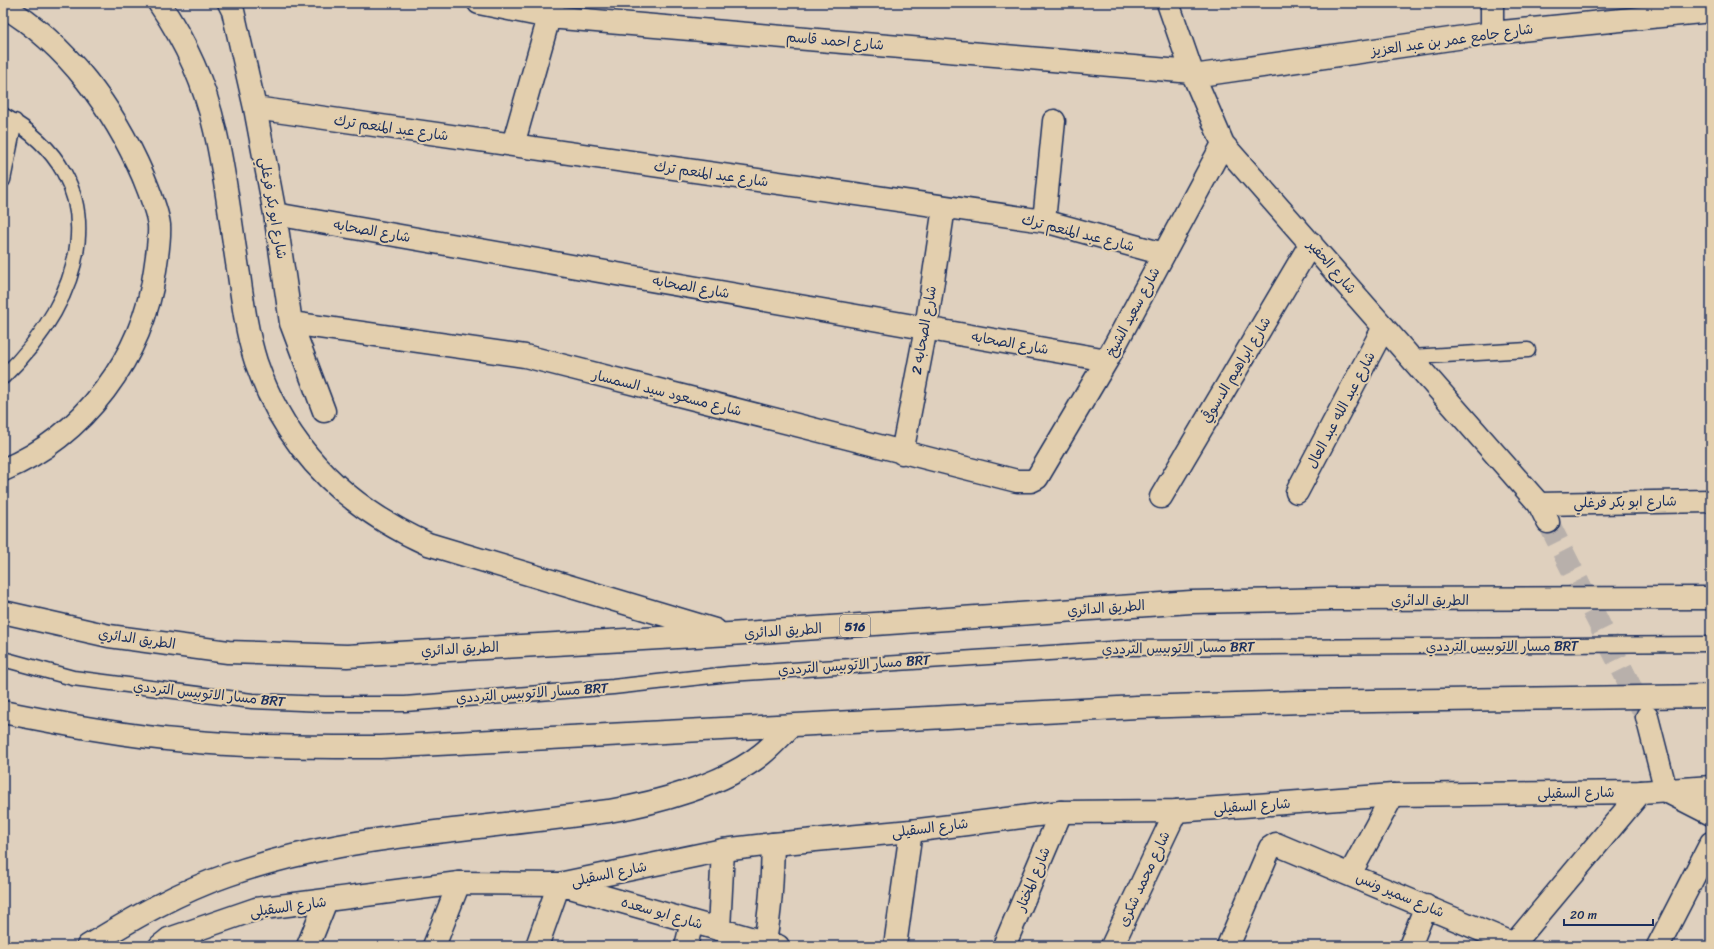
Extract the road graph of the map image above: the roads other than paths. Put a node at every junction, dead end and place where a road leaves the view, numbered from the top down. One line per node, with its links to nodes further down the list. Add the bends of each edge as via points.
1 (159, 3): 39 (main road, via 188,52 204,90 216,130 247,328 256,362 285,425 305,453 350,498 401,532 428,544)
2 (229, 3): 11 (main road, شارع ابو بكر فرغلي)
3 (479, 3): 7 (main road, شارع احمد قاسم)
4 (1168, 3): 10 (main road, شارع الحفير)
5 (1492, 3): 9 (main road)
6 (3, 6): 31 (main road, via 41,34 69,60 93,89 115,120 133,153 148,188 159,225 158,253 147,309 138,335 125,360 88,411 39,451)
7 (551, 10): 10 (main road, شارع احمد قاسم); 15 (main road)
8 (1711, 11): 9 (main road, شارع جامع عمر بن عبد العزيز)
9 (1492, 33): 10 (main road, شارع جامع عمر بن عبد العزيز)
10 (1192, 74): 14 (main road, شارع الحفير)
11 (255, 108): 15 (main road, شارع عبد المنعم ترك); 18 (main road, شارع ابو بكر فرغلي)
12 (9, 118): 16 (lane); 28 (lane, via 36,137 52,154 64,173 73,194 79,231 74,264 57,306 22,360)
13 (1054, 121): 19 (main road)
14 (1224, 144): 20 (main road, شارع الحفير); 21 (main road, شارع سعيد الشيخ)
15 (513, 145): 17 (main road, شارع عبد المنعم ترك)
16 (3, 180)
17 (944, 207): 19 (main road, شارع عبد المنعم ترك); 24 (main road, شارع الصحابه 2)
18 (275, 214): 22 (main road, شارع ابو بكر فرغلي); 24 (main road, شارع الصحابه)
19 (1044, 221): 21 (main road, شارع عبد المنعم ترك)
20 (1311, 243): 23 (main road, شارع الحفير); 34 (main road, شارع ابراهيم الدسوقي)
21 (1164, 254): 27 (main road, شارع سعيد الشيخ)
22 (291, 323): 29 (main road, شارع ابو بكر فرغلي); 30 (main road, شارع مسعود سيد السمسار, via 525,356)
23 (1384, 327): 26 (main road, شارع الحفير); 33 (main road, شارع عبد الله عبد العال)
24 (926, 328): 27 (main road, شارع الصحابه); 30 (main road, شارع الصحابه 2)
25 (1528, 350): 26 (lane)
26 (1411, 357): 36 (main road, شارع الحفير)
27 (1107, 360): 32 (main road, شارع سعيد الشيخ)
28 (3, 377)
29 (324, 411)
30 (902, 453): 32 (main road, شارع مسعود سيد السمسار, via 1017,481)
31 (3, 470)
32 (1037, 478)
33 (1297, 492)
34 (1161, 497)
35 (1711, 501): 36 (main road, شارع ابو بكر فرغلي)
36 (1544, 513)
37 (1711, 598): 39 (main road, الطريق الدائري / 516, via 1191,602)
38 (3, 612): 39 (main road, الطريق الدائري / 516, via 109,636 212,650 347,656)
39 (730, 634)
40 (1711, 644): 41 (lane, مسار الاتوبيس الترددي BRT, via 1125,648 729,674 613,687 404,704 252,701 73,678)
41 (3, 659)
42 (1711, 696): 45 (main road, via 1145,707)
43 (3, 712): 45 (main road, via 88,729 170,739 282,747 380,747)
44 (1647, 717): 47 (main road)
45 (790, 727): 67 (main road, via 762,755 701,787 671,797 609,811 382,838 277,859 226,875 177,896 129,920)
46 (1711, 787): 47 (main road, شارع السقيلى)
47 (1666, 791): 48 (main road, شارع السقيلى); 52 (main road)
48 (1641, 792): 49 (main road, شارع السقيلى); 66 (main road)
49 (1393, 795): 50 (main road, شارع السقيلى); 57 (main road)
50 (1176, 811): 51 (main road, شارع السقيلى); 75 (main road, شارع محمد شكرى)
51 (1061, 812): 53 (main road, شارع السقيلى); 74 (main road, شارع المختار)
52 (1711, 814)
53 (911, 832): 54 (main road, شارع السقيلى); 73 (main road)
54 (773, 844): 56 (main road, شارع السقيلى); 65 (main road)
55 (1711, 844): 78 (main road)
56 (723, 850): 59 (main road, شارع السقيلى); 63 (main road)
57 (1350, 874): 61 (main road, شارع سمير ونس); 76 (main road, شارع سمير ونس, via 1276,844 1270,848)
58 (459, 883): 59 (main road, شارع السقيلى); 60 (main road, شارع السقيلى); 70 (main road)
59 (559, 884): 62 (main road, شارع ابو سعده); 71 (main road)
60 (326, 901): 64 (main road, شارع السقيلى, via 256,909); 69 (main road)
61 (1426, 906): 66 (main road, شارع سمير ونس); 77 (main road)
62 (692, 922): 63 (main road, شارع ابو سعده); 72 (main road)
63 (718, 929): 65 (main road, شارع ابو سعده)
64 (164, 943): 68 (main road)
65 (769, 945)
66 (1516, 945)
67 (88, 946)
68 (192, 946)
69 (308, 946)
70 (434, 946)
71 (537, 946)
72 (686, 946)
73 (895, 946)
74 (1004, 946)
75 (1112, 946)
76 (1228, 946)
77 (1410, 946)
78 (1658, 946)

